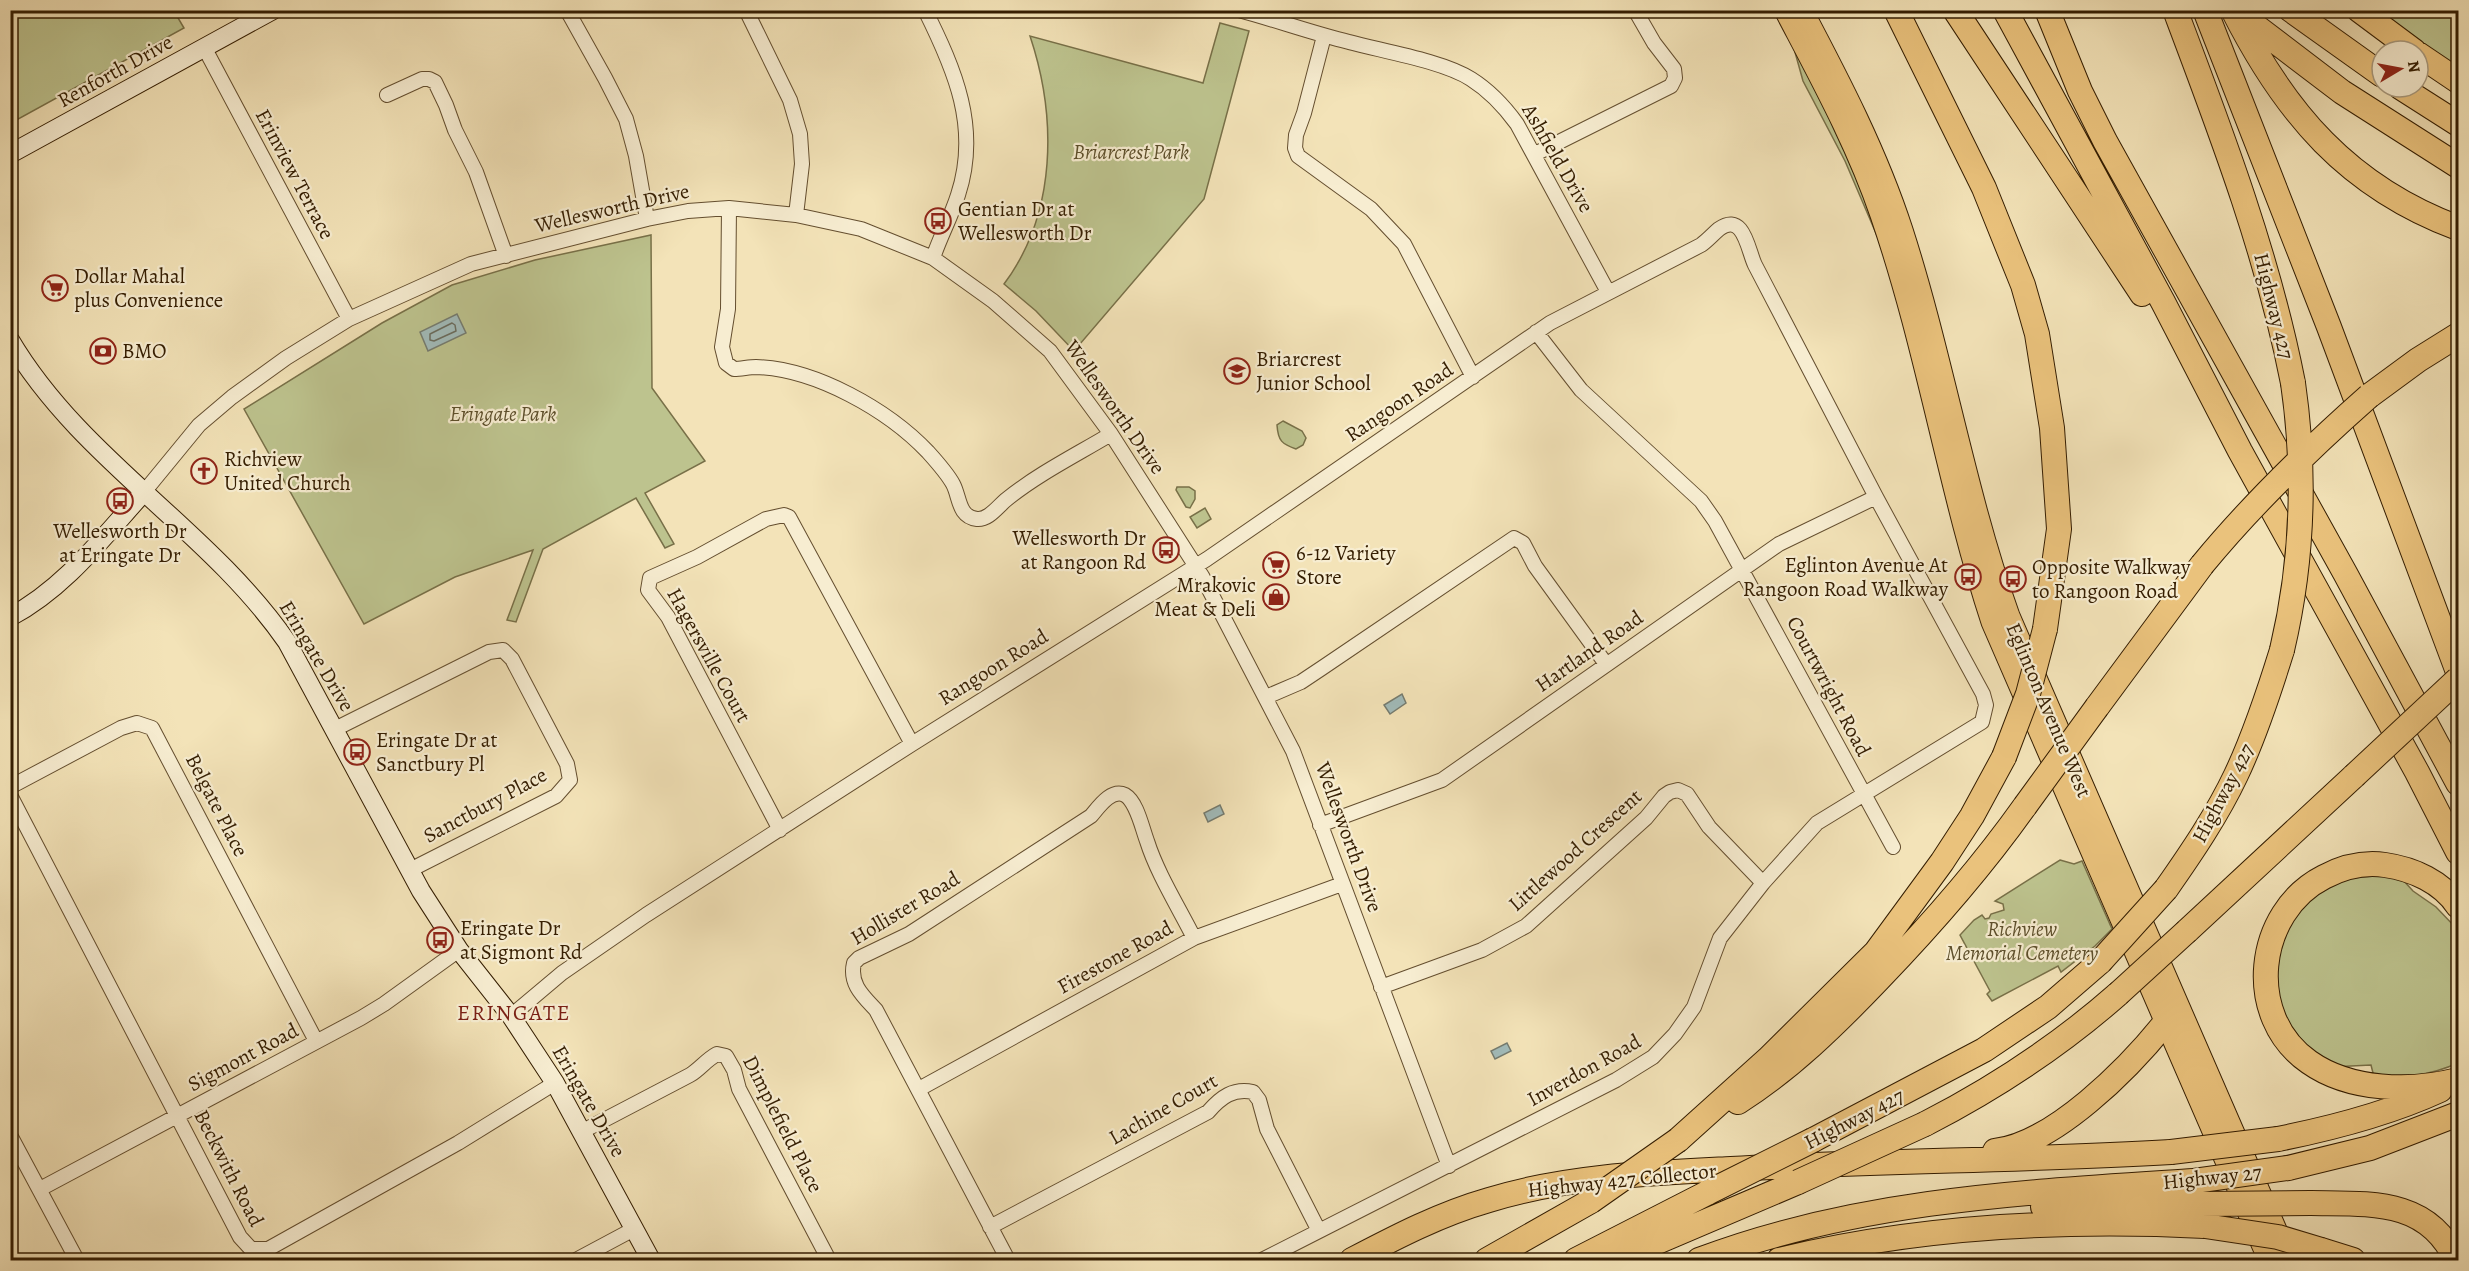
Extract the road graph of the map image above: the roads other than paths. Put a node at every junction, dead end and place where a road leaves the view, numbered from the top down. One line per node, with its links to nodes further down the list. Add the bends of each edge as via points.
1 (273, 10): 22 (street, Renforth Drive)
2 (567, 10): 35 (street, via 626,119)
3 (746, 10): 34 (street, via 790,100 800,134 802,164)
4 (925, 10): 38 (street, via 949,57 965,113 965,168 959,194)
5 (1239, 10): 19 (street, Ashfield Drive)
6 (1635, 10): 31 (street, via 1674,69 1671,86)
7 (1785, 10): 74 (main road, Eglinton Avenue West, via 1843,122 1880,213 1992,622)
8 (1802, 10): 105 (main road, Eglinton Avenue West, via 1855,112 1895,209 1985,545 2009,616)
9 (1885, 10): 25 (highway)
10 (1896, 10): 25 (highway)
11 (1955, 10): 46 (highway)
12 (2005, 10): 46 (highway)
13 (2047, 10): 58 (highway, via 2105,141)
14 (2205, 10): 53 (highway)
15 (2234, 10): 32 (highway, via 2343,92); 36 (highway, via 2254,53 2287,102 2315,134 2355,171 2395,199)
16 (2291, 10): 24 (highway)
17 (2359, 10): 21 (highway)
18 (2171, 12): 100 (highway, Highway 427, bridge, via 2230,162 2269,276 2293,383 2299,432 2302,503 2295,590 2262,714 2236,775 2202,837 2166,889 2100,962 2048,1006 1991,1046 1928,1081)
19 (1259, 13): 20 (street, Ashfield Drive)
20 (1324, 36): 31 (street, Ashfield Drive, via 1435,65 1469,78 1506,109); 44 (street, via 1296,135 1298,156 1371,209 1404,244)
21 (2398, 39)
22 (204, 47): 30 (street, Renforth Drive); 40 (street, Erinview Terrace)
23 (2430, 62): 26 (highway)
24 (2370, 66)
25 (1926, 73): 83 (highway, bridge, via 1966,149 2003,233 2037,334 2052,428 2059,529 2045,629 2028,694 2004,758 1966,826 1875,952 1768,1059)
26 (2458, 81)
27 (387, 95): 37 (street, via 422,79 435,82 476,172)
28 (2419, 99): 29 (highway)
29 (2458, 124)
30 (10, 154)
31 (1535, 154): 39 (street, Ashfield Drive)
32 (2458, 166)
33 (729, 208): 34 (street, Wellesworth Drive); 35 (street, Wellesworth Drive); 45 (street, via 728,309 722,347 726,363 734,369 755,367 798,375 843,391 868,406 904,430 938,463 953,484 957,502 968,515 985,518 1015,493)
34 (796, 214): 38 (street, Wellesworth Drive, via 861,229)
35 (646, 219): 37 (street, Wellesworth Drive)
36 (2458, 228)
37 (506, 256): 40 (street, Wellesworth Drive, via 471,264)
38 (933, 258): 45 (street, Wellesworth Drive, via 993,301 1050,351)
39 (1608, 292): 41 (street, Rangoon Road); 48 (street, Rangoon Road, via 1701,244 1720,229 1738,226)
40 (348, 320): 47 (street, Wellesworth Drive, via 232,397 199,425)
41 (1536, 332): 44 (street, Rangoon Road); 50 (street, Courtwright Road, via 1581,390 1701,501)
42 (2458, 335): 83 (highway, bridge, via 2369,396 2239,520 1997,845 1924,933 1839,1021 1766,1084)
43 (10, 340): 47 (street, Eringate Drive, via 57,405)
44 (1473, 377): 49 (street, Rangoon Road)
45 (1111, 434): 49 (street, Wellesworth Drive)
46 (2240, 451): 65 (highway)
47 (144, 492): 51 (street, Wellesworth Drive, via 70,573 33,605); 56 (street, Eringate Drive, via 235,578 265,612 293,651)
48 (1876, 497): 50 (street, Hartland Road, via 1779,544); 60 (street, Rangoon Road, via 1983,694 1986,714 1974,729)
49 (1195, 566): 55 (street, Wellesworth Drive); 57 (street, Rangoon Road)
50 (1743, 570): 52 (street, Hartland Road); 60 (street, Courtwright Road)
51 (10, 617)
52 (1606, 664): 55 (street, via 1535,566 1523,543 1514,538 1322,668 1292,687); 62 (street, Hartland Road, via 1442,780)
53 (2458, 672)
54 (2458, 678): 101 (highway, bridge, via 2118,994 2030,1063 1925,1124)
55 (1266, 697): 62 (street, Wellesworth Drive, via 1293,752)
56 (335, 729): 66 (street, Eringate Drive); 66 (street, Sanctbury Place, via 489,652 503,650 512,659 567,764 570,780 556,796)
57 (912, 744): 63 (street, Rangoon Road); 63 (street, Hagersville Court, via 789,517 784,514 766,519 650,578 648,590 668,617)
58 (2458, 783)
59 (10, 787): 75 (street, Belgate Place, via 122,728 137,723 152,728)
60 (1862, 794): 64 (street, Courtwright Road); 67 (street, Inverdon Road, via 1817,823)
61 (10, 795): 80 (street, Beckwith Road)
62 (1320, 825): 68 (street, Wellesworth Drive)
63 (780, 830): 73 (street, Rangoon Road, via 610,939)
64 (1893, 847)
65 (2458, 852)
66 (410, 870): 71 (street, Eringate Drive)
67 (1763, 883): 72 (street, Littlewood Crescent, via 1709,827 1687,794 1670,792 1646,819 1526,926 1482,950); 85 (street, Inverdon Road, via 1720,938 1700,993 1683,1023 1653,1057)
68 (1342, 884): 70 (street, Firestone Road); 72 (street, Wellesworth Drive)
69 (2458, 906): 76 (highway, via 2435,883 2401,867 2369,864 2335,871 2302,890 2286,909 2270,939 2265,974 2278,1029 2300,1055 2319,1069 2378,1086)
70 (1194, 938): 78 (street, Firestone Road); 78 (street, Hollister Road, via 1132,804 1125,795 1111,796 1081,822 909,934 854,963 855,986 876,1010)
71 (459, 950): 73 (street, Eringate Drive); 75 (street, Sigmont Road, via 384,1004)
72 (1381, 987): 85 (street, Wellesworth Drive)
73 (511, 1016): 77 (street, Eringate Drive)
74 (2165, 1023): 84 (highway, via 2078,1110 2050,1131 2009,1149); 104 (main road, Eglinton Avenue West)
75 (316, 1041): 80 (street, Sigmont Road)
76 (2458, 1081): 84 (highway, bridge, via 2382,1113 2278,1139 2171,1152)
77 (555, 1083): 80 (street, Beckwith Road, via 458,1143 262,1250 251,1249 240,1237); 81 (street, Eringate Drive)
78 (919, 1089): 89 (street, Hollister Road)
79 (2458, 1114): 87 (highway, Highway 27, bridge, via 2381,1144 2288,1168 2194,1181)
80 (178, 1115): 86 (street, Sigmont Road)
81 (583, 1131): 90 (street, Eringate Drive); 95 (street, Dimplefield Place, via 690,1075 717,1054 726,1056 739,1089)
82 (10, 1135): 86 (street)
83 (1678, 1140): 99 (highway, bridge, via 1591,1201)
84 (1906, 1162): 98 (highway, Highway 427 Collector, via 1709,1170 1553,1184 1442,1216)
85 (1449, 1166): 91 (street, Inverdon Road)
86 (40, 1189): 92 (street)
87 (1957, 1199): 88 (highway, via 1987,1205); 102 (highway, via 1795,1230)
88 (2203, 1215): 103 (highway, via 2003,1226 1881,1239); 106 (highway, bridge); 107 (highway, bridge, via 2311,1203 2398,1208 2437,1230)
89 (990, 1227): 91 (street, Lachine Court, via 1208,1112 1230,1093 1242,1090 1253,1092 1259,1100 1267,1129); 96 (street, Hollister Road)
90 (634, 1229): 93 (street); 94 (street, Eringate Drive)
91 (1318, 1231): 97 (street, Inverdon Road)
92 (77, 1260)
93 (576, 1260)
94 (651, 1260)
95 (829, 1260)
96 (1008, 1260)
97 (1262, 1260)
98 (1352, 1260)
99 (1487, 1260)
100 (1576, 1260)
101 (1615, 1260)
102 (1699, 1260)
103 (1779, 1260)
104 (2269, 1260)
105 (2289, 1260)
106 (2352, 1260)
107 (2456, 1260)

